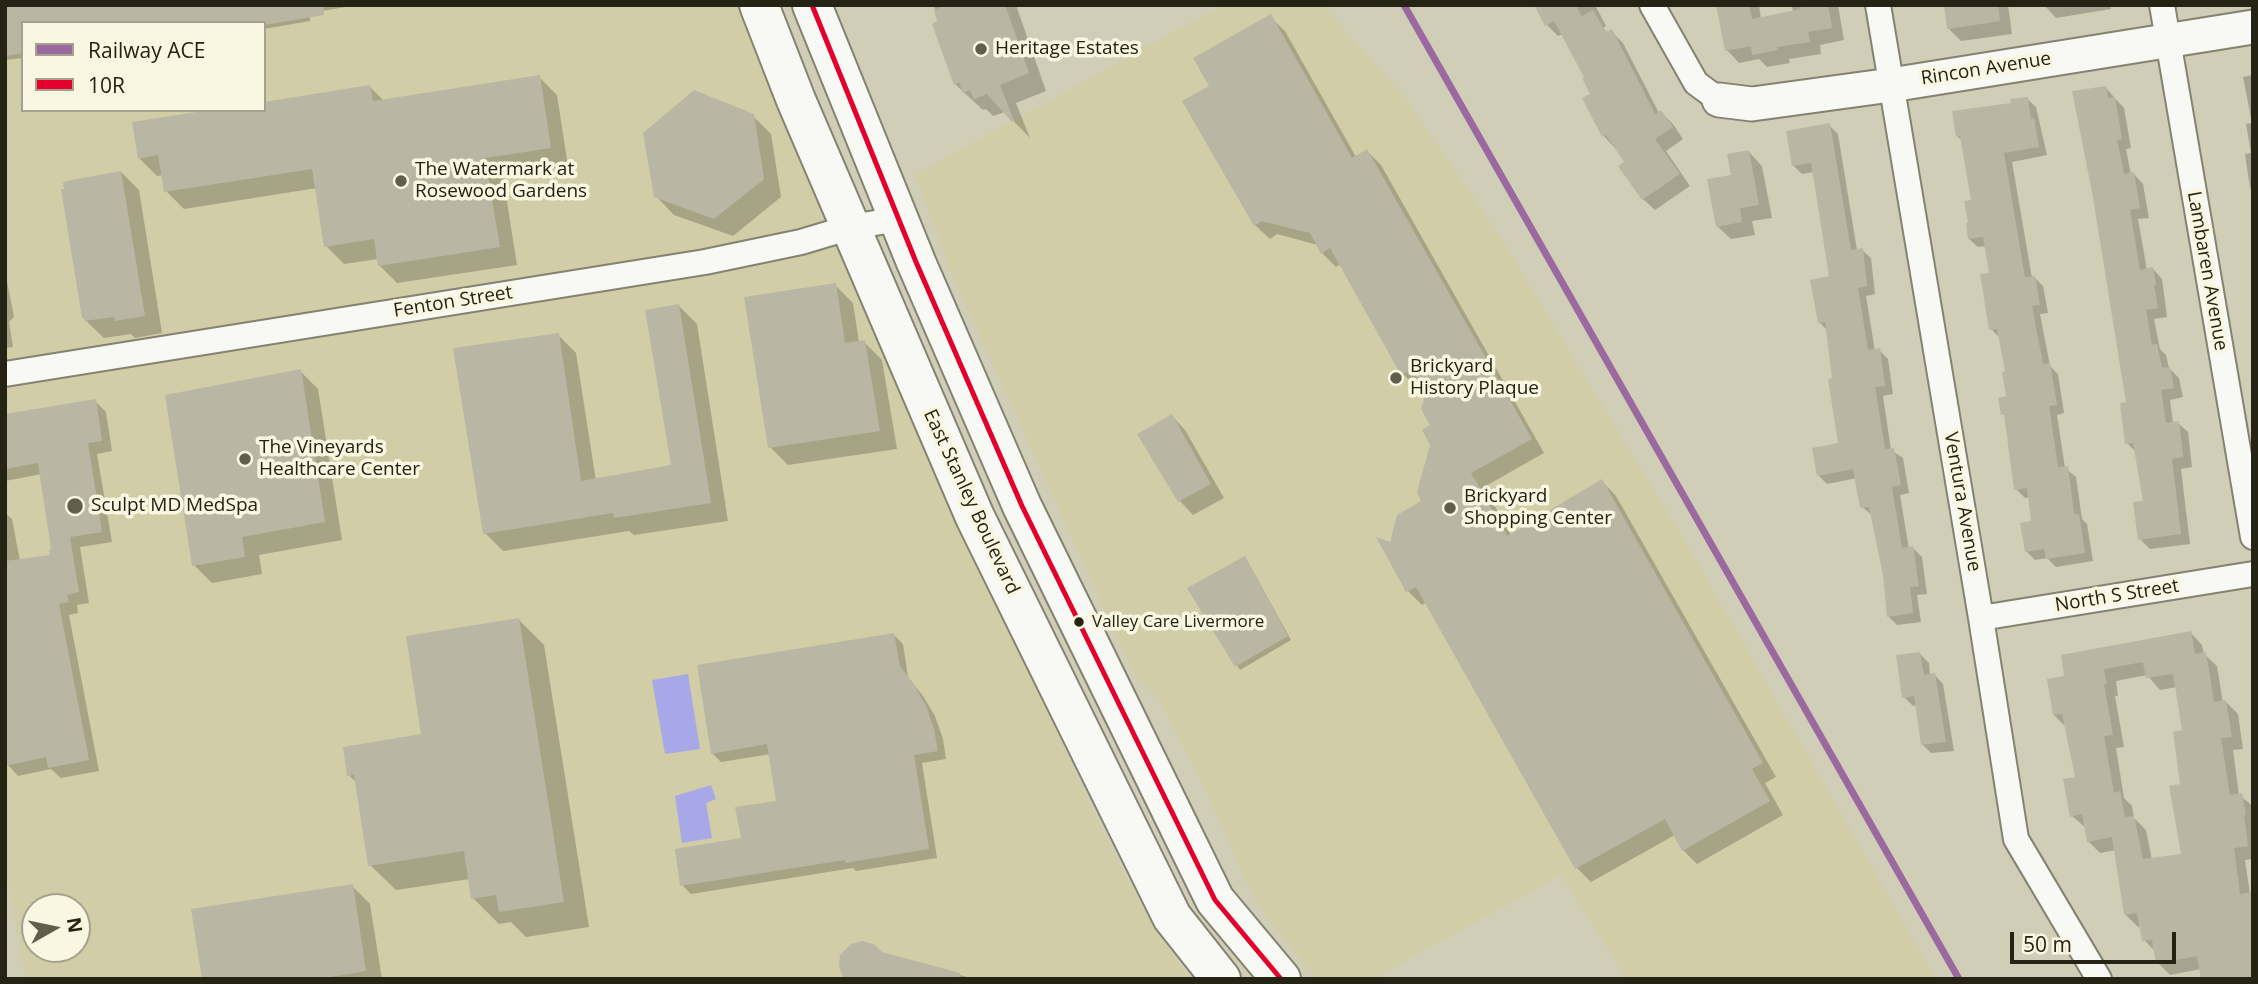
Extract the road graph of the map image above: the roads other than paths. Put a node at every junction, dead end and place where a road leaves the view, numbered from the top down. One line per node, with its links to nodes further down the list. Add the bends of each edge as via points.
1 (759, 5): 11 (main road, East Stanley Boulevard)
2 (812, 5): 10 (main road)
3 (1652, 5): 9 (street, via 1696,83)
4 (1878, 5): 8 (street, Ventura Avenue)
5 (2162, 5): 7 (street, Lambaren Avenue)
6 (2253, 27): 7 (street, Rincon Avenue)
7 (2167, 39): 8 (street, Rincon Avenue); 13 (street, Lambaren Avenue)
8 (1891, 85): 9 (street, Rincon Avenue, via 1752,104); 16 (street, Ventura Avenue)
9 (1719, 100)
10 (899, 219): 11 (street, Fenton Street); 18 (main road, via 1022,506 1216,900)
11 (850, 227): 12 (street, Fenton Street, via 705,262); 17 (main road, East Stanley Boulevard, via 975,517 1101,775 1172,917)
12 (5, 374)
13 (2247, 468): 14 (street, Lambaren Avenue)
14 (2253, 537)
15 (2253, 574): 16 (street, North S Street)
16 (1982, 618): 19 (street, Ventura Avenue, via 2016,839)
17 (1221, 979)
18 (1281, 979)
19 (2099, 979)

